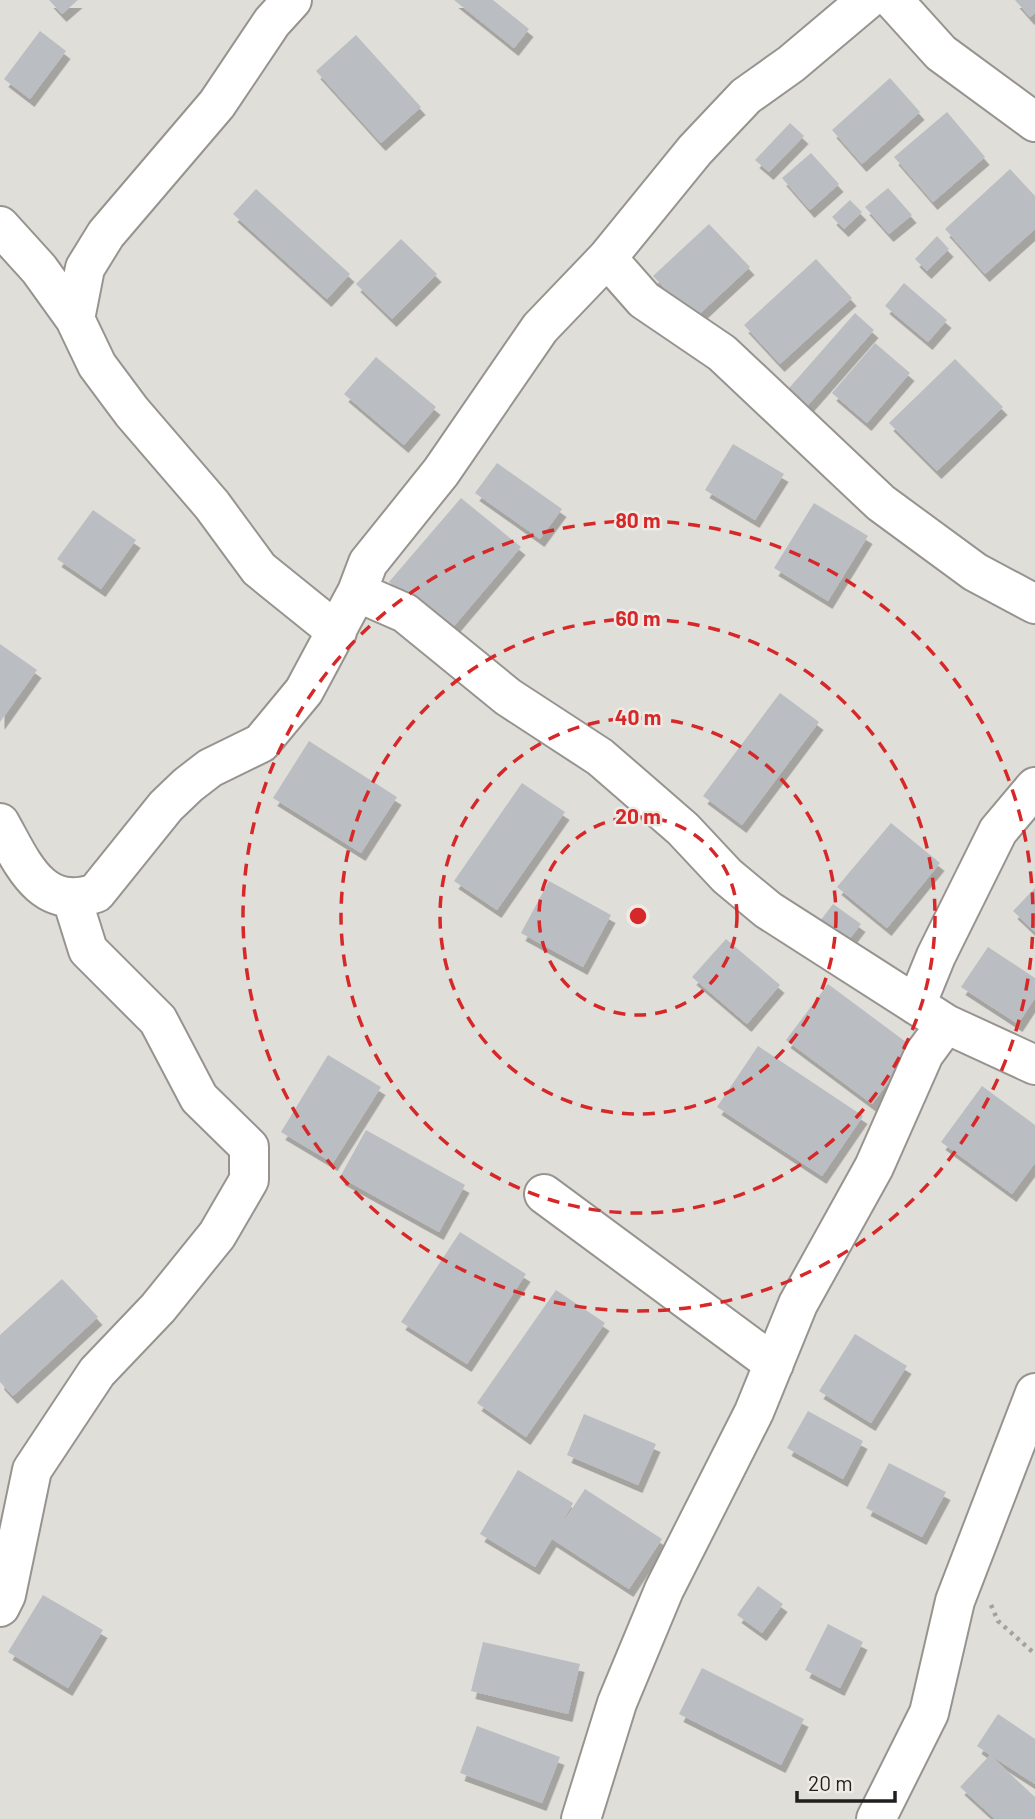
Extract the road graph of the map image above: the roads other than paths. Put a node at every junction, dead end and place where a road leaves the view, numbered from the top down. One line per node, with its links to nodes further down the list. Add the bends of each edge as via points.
1 (292, 0): 7 (street, via 217,104 146,184)
2 (867, 0): 6 (street, via 746,96 695,150)
3 (893, 0): 4 (street, via 941,53)
4 (1035, 122)
5 (0, 226): 8 (street)
6 (607, 258): 10 (street, via 540,328 441,472 368,563); 11 (street, via 644,300 722,353 881,503 975,572)
7 (85, 268): 8 (street); 9 (street)
8 (39, 269): 9 (street)
9 (75, 319): 12 (street, via 97,365 212,505 258,569)
10 (357, 592): 12 (street); 16 (street, via 405,613 508,697 600,757 768,910)
11 (1035, 604)
12 (337, 632): 15 (street, via 304,691 261,743 210,768 188,785 96,893)
13 (1035, 787): 16 (street, via 998,831 942,944)
14 (0, 823): 15 (street, via 44,890)
15 (72, 899): 21 (street, via 88,950 158,1020 199,1098 249,1147 249,1180 217,1235 158,1308 97,1371 32,1470)
16 (931, 1014): 17 (street); 19 (street, via 924,1054 874,1167 798,1304)
17 (1035, 1065)
18 (544, 1194): 19 (street)
19 (774, 1364): 22 (street, via 664,1590 617,1703)
20 (1035, 1393): 23 (street, via 955,1601 929,1713)
21 (0, 1607)
22 (581, 1819)
23 (876, 1819)

